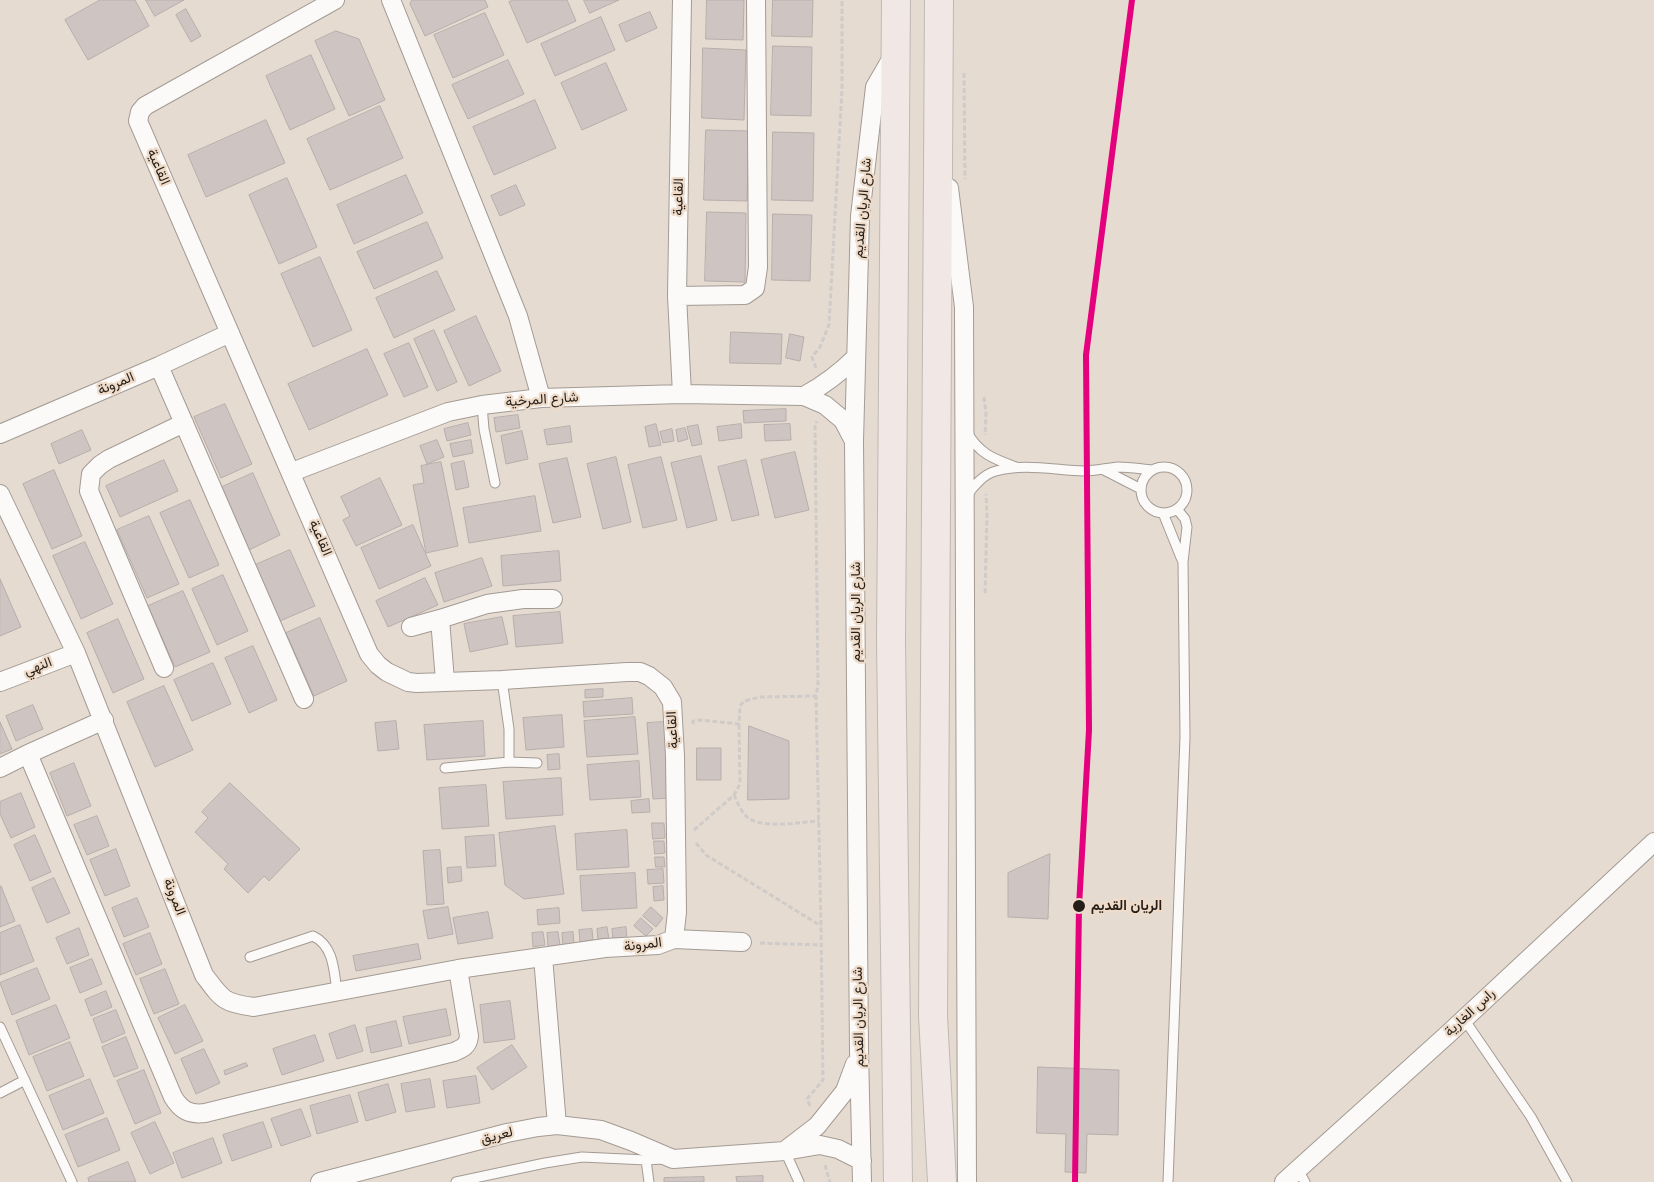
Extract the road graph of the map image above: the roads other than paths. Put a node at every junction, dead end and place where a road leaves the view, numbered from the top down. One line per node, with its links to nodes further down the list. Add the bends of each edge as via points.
1 (334, 0): 10 (street, القاعية, via 145,106 138,117)
2 (391, 0): 15 (street, via 518,316)
3 (682, 0): 9 (street, القاعية)
4 (756, 0): 9 (street, via 758,266 755,288 745,295)
5 (896, 0): 7 (highway, شارع الريان القديم)
6 (939, 0): 8 (highway)
7 (897, 49): 11 (street, شارع الريان القديم, via 875,87 860,216); 71 (highway, شارع الريان القديم, via 891,640)
8 (938, 101): 18 (street, via 964,307); 72 (highway, via 934,1016)
9 (677, 296): 13 (street, القاعية)
10 (230, 333): 12 (street, المرونة); 24 (street, القاعية)
11 (856, 357): 14 (street, شارع المرخية, via 823,386); 20 (street, شارع الريان القديم)
12 (160, 366): 17 (street); 19 (street, المرونة)
13 (682, 394): 14 (street, شارع المرخية); 15 (street, شارع المرخية)
14 (804, 396): 20 (street, شارع المرخية, via 826,405 843,420)
15 (541, 398): 16 (street, شارع المرخية)
16 (482, 405): 24 (street, شارع المرخية, via 448,412); 25 (lane)
17 (184, 423): 36 (street, via 109,458 94,469 89,483 89,491); 40 (street)
18 (965, 427): 21 (lane, via 984,453); 28 (street)
19 (0, 434)
20 (854, 441): 56 (street, شارع الريان القديم)
21 (1019, 468): 22 (lane); 28 (lane, via 995,471 977,484)
22 (1104, 470): 23 (lane, via 1117,467); 26 (lane)
23 (1152, 470): 26 (lane, via 1146,475); 29 (lane, via 1167,468 1181,475 1187,489 1186,497)
24 (292, 472): 38 (street, القاعية, via 370,654 378,665 408,682)
25 (496, 483)
26 (1141, 489): 30 (lane, via 1145,503 1156,512)
27 (0, 494): 35 (street, المرونة)
28 (965, 500): 73 (street)
29 (1177, 509): 30 (lane); 31 (lane, via 1187,527)
30 (1163, 513): 31 (lane)
31 (1183, 562): 74 (lane, via 1185,737)
32 (553, 599): 33 (street, via 487,604)
33 (440, 619): 34 (street); 38 (street)
34 (411, 627)
35 (76, 653): 39 (street, النهي); 41 (street, المرونة)
36 (164, 668)
37 (502, 680): 38 (street, القاعية); 43 (lane, via 509,728); 48 (street, القاعية, via 640,672 663,687 672,702 674,747 677,912)
38 (446, 681)
39 (0, 682)
40 (304, 699)
41 (104, 720): 42 (street); 53 (street, المرونة, via 204,975 214,989 232,1004 254,1007)
42 (28, 754): 45 (street); 52 (street, via 173,1097 188,1112 205,1113 464,1048 469,1036)
43 (509, 762): 44 (lane); 46 (lane)
44 (537, 762)
45 (0, 768)
46 (445, 768)
47 (1654, 842): 54 (street, راس الغارية)
48 (674, 939): 49 (street, المرونة); 51 (street, المرونة, via 658,945)
49 (742, 942)
50 (250, 957): 53 (lane, via 313,936 321,940 331,955)
51 (543, 957): 52 (street, المرونة); 59 (street)
52 (458, 970): 53 (street, المرونة)
53 (337, 992)
54 (1464, 1019): 64 (street, راس الغارية); 76 (lane, via 1531,1117)
55 (0, 1027): 57 (lane)
56 (859, 1050): 60 (street, via 845,1091 817,1126); 63 (street, شارع الريان القديم)
57 (25, 1080): 58 (lane); 65 (lane)
58 (0, 1093)
59 (557, 1125): 61 (street, لعريق, via 601,1130); 66 (street, لعريق, via 507,1133)
60 (785, 1151): 61 (street, لعريق); 63 (street, لعريق, via 820,1146 838,1149); 69 (lane)
61 (673, 1159): 62 (lane, لعريق)
62 (646, 1160): 67 (lane, لعريق, via 582,1157); 68 (lane)
63 (862, 1162): 70 (street, شارع الريان القديم)
64 (1301, 1176): 75 (street, راس الغارية)
65 (72, 1182)
66 (320, 1182)
67 (456, 1182)
68 (649, 1182)
69 (799, 1182)
70 (862, 1182)
71 (898, 1182)
72 (942, 1182)
73 (966, 1182)
74 (1168, 1182)
75 (1284, 1182)
76 (1567, 1182)

